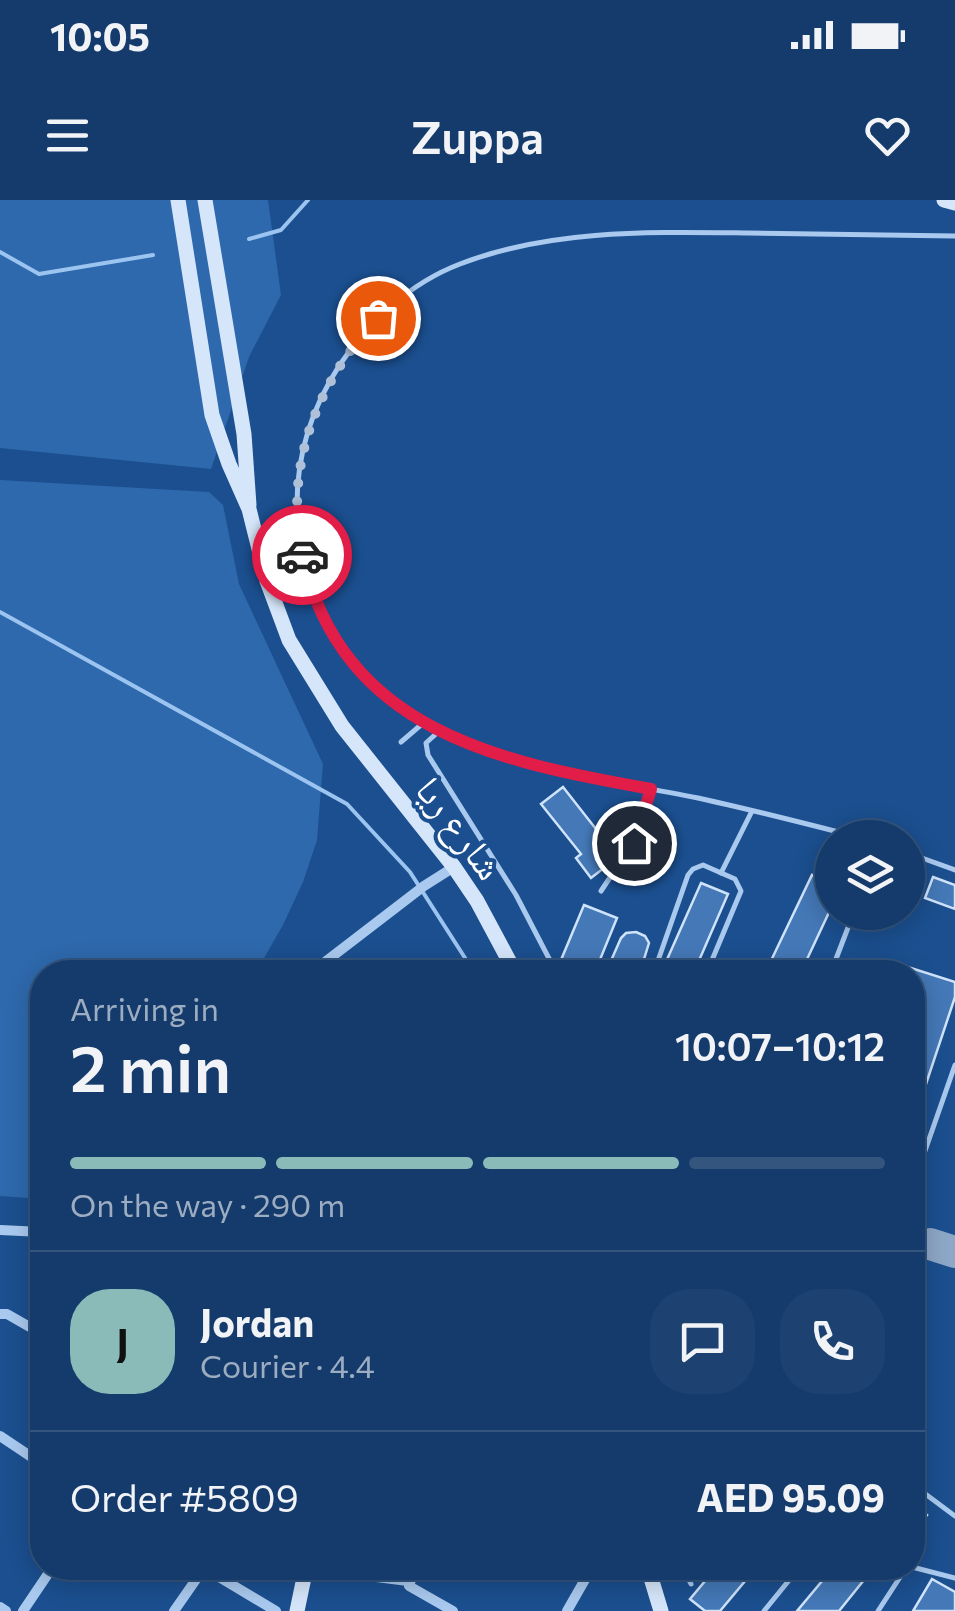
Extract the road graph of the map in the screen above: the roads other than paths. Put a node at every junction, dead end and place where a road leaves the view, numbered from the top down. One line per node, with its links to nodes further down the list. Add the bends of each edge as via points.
1 (178, 200): 6 (main road, via 212,415)
2 (205, 200): 6 (main road, via 244,434)
3 (944, 200): 4 (main road)
4 (955, 203)
5 (955, 236): 7 (lane, via 693,232 559,239 458,265 378,318 335,373 311,422 300,458 298,526 306,572 335,636 373,684)
6 (249, 509): 14 (main road, شارع ريا, via 277,612 304,670)
7 (423, 722): 8 (lane); 9 (lane)
8 (438, 732): 10 (lane, via 514,761); 21 (lane, via 426,744 428,755)
9 (402, 742)
10 (651, 789): 11 (lane); 17 (lane, via 634,843)
11 (752, 811): 12 (lane); 16 (lane)
12 (815, 826)
13 (925, 860): 15 (lane)
14 (454, 867): 19 (street); 20 (main road, شارع ريا)
15 (955, 870)
16 (722, 873): 22 (lane, via 703,865 690,871); 23 (lane, via 738,883 740,896)
17 (601, 891)
18 (847, 930): 24 (lane)
19 (328, 960)
20 (509, 960)
21 (550, 960)
22 (656, 960)
23 (712, 960)
24 (836, 960)
25 (955, 1065): 26 (lane)
26 (925, 1151)
27 (0, 1230): 28 (street)
28 (30, 1231)
29 (4, 1314): 30 (street)
30 (30, 1328)
31 (0, 1436): 32 (street)
32 (30, 1456)
33 (925, 1494): 34 (lane)
34 (955, 1516)
35 (925, 1571): 36 (lane)
36 (955, 1578)
37 (44, 1580): 51 (street)
38 (196, 1580): 52 (street)
39 (224, 1580): 53 (street)
40 (303, 1580): 54 (main road)
41 (400, 1580): 47 (street)
42 (584, 1580): 57 (street)
43 (652, 1580): 50 (main road)
44 (690, 1580): 48 (lane)
45 (789, 1580): 58 (lane)
46 (900, 1580): 59 (lane)
47 (408, 1581): 49 (street)
48 (692, 1584)
49 (428, 1597): 55 (street); 56 (street)
50 (660, 1606)
51 (23, 1611)
52 (174, 1611)
53 (276, 1611)
54 (297, 1611)
55 (423, 1611)
56 (453, 1611)
57 (566, 1611)
58 (764, 1611)
59 (878, 1611)

